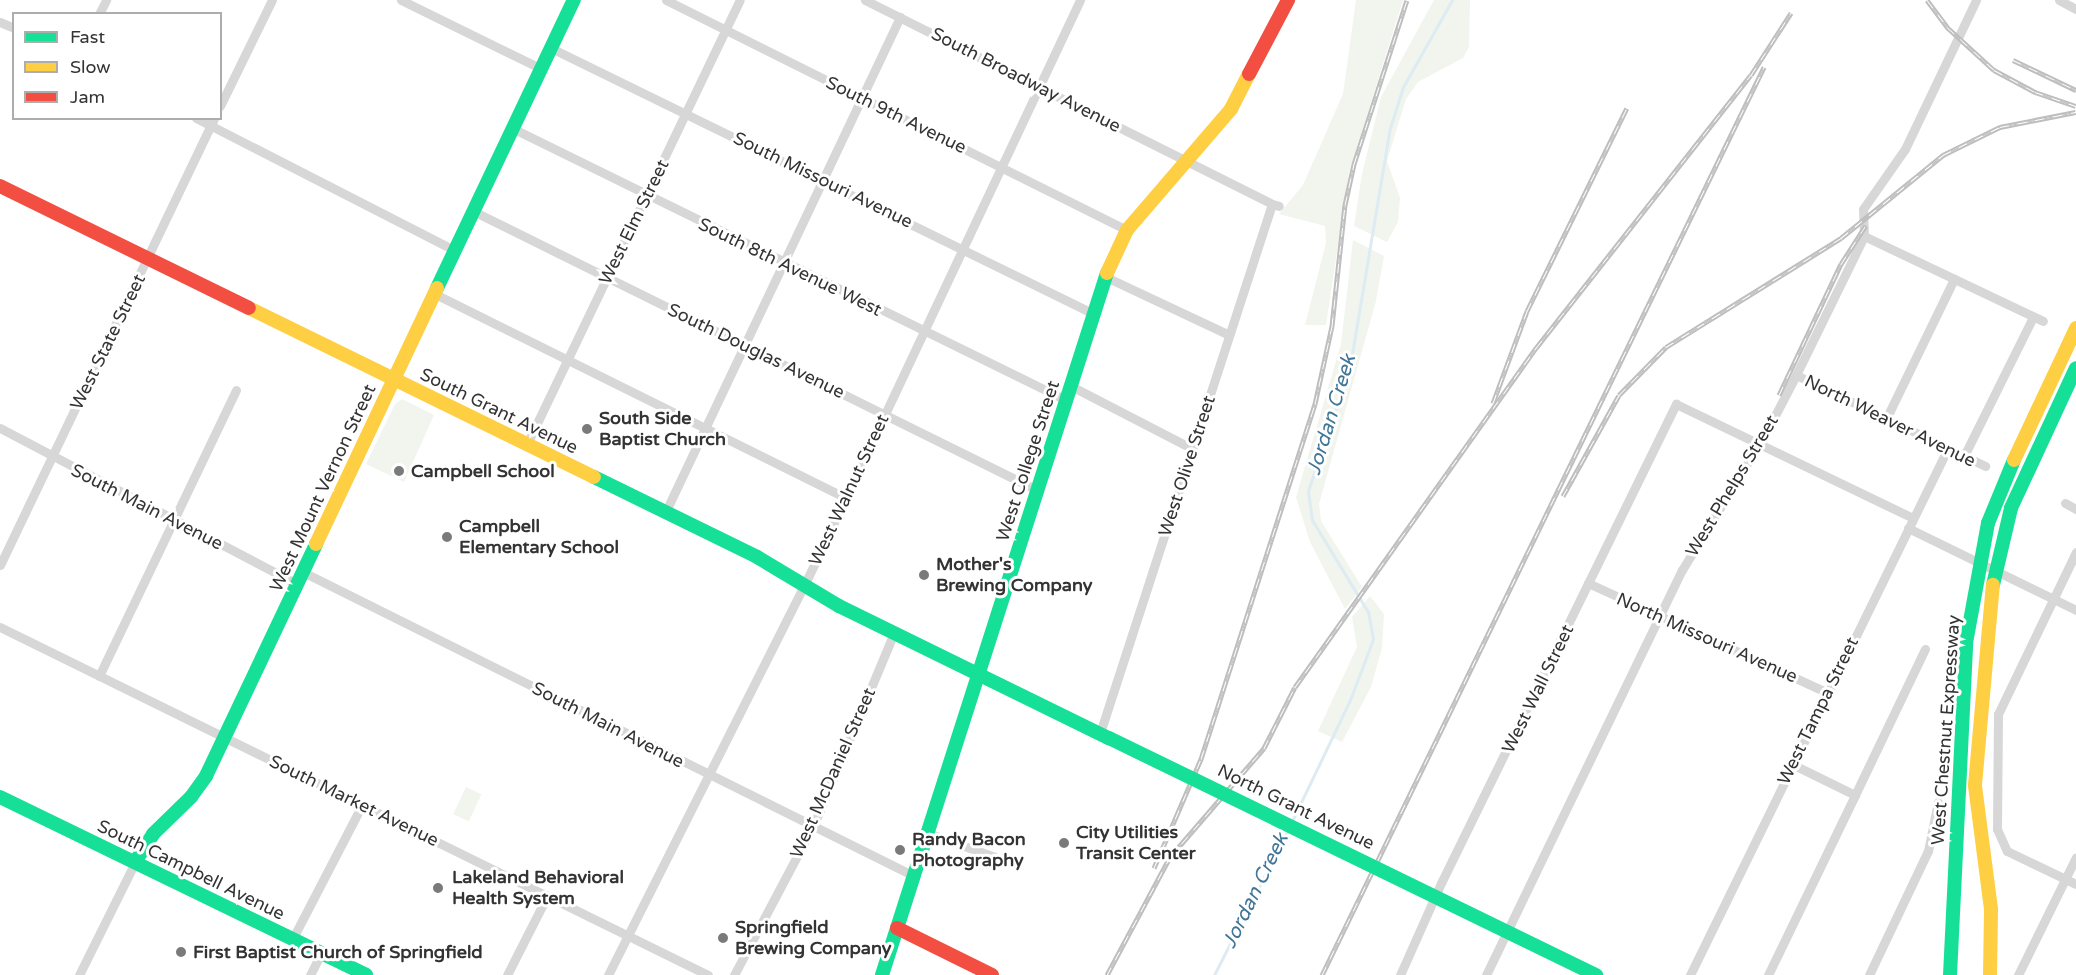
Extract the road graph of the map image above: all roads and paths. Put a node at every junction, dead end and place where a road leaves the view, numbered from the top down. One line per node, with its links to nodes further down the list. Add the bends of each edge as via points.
1 (272, 0): 20 (street)
2 (401, 0): 13 (street)
3 (428, 0): 13 (street)
4 (574, 0): 16 (main road, West Mount Vernon Street)
5 (666, 0): 15 (street, South 9th Avenue)
6 (740, 0): 15 (street, West Elm Street)
7 (865, 0): 14 (street, South Broadway Avenue)
8 (1080, 0): 18 (street, West Walnut Street)
9 (1287, 0): 24 (main road, West College Street, via 1240,96)
10 (1976, 0): 32 (street, West Phelps Street, via 1900,157 1863,209)
11 (2059, 0): 12 (street)
12 (2076, 9)
13 (423, 10): 17 (street)
14 (900, 17): 18 (street, South Broadway Avenue); 19 (street)
15 (726, 30): 19 (street, South 9th Avenue); 21 (street, West Elm Street)
16 (551, 48): 17 (main road, West Mount Vernon Street); 21 (street, South Missouri Avenue)
17 (542, 69): 23 (main road, West Mount Vernon Street)
18 (1039, 87): 24 (street, South Broadway Avenue); 25 (street, West Walnut Street)
19 (861, 100): 25 (street, South 9th Avenue); 26 (street)
20 (222, 102)
21 (687, 112): 26 (street, South Missouri Avenue); 28 (street, West Elm Street)
22 (213, 122): 34 (street); 35 (street, West State Street)
23 (514, 129): 28 (street, South 8th Avenue West); 30 (main road, West Mount Vernon Street)
24 (1187, 160): 29 (street, South Broadway Avenue); 31 (main road, West College Street)
25 (1001, 166): 31 (street, South 9th Avenue); 33 (street, West Walnut Street)
26 (822, 182): 33 (street, South Missouri Avenue); 36 (street)
27 (0, 186): 35 (main road, South Grant Avenue)
28 (646, 196): 36 (street, South 8th Avenue West); 38 (street, West Elm Street)
29 (1275, 205): 46 (street, West Olive Street)
30 (475, 212): 34 (main road, West Mount Vernon Street); 38 (street, South Douglas Avenue)
31 (1127, 230): 37 (main road, West College Street)
32 (1864, 236): 39 (street); 50 (street, West Phelps Street)
33 (962, 249): 41 (street, South Missouri Avenue); 45 (street, West Walnut Street)
34 (456, 251): 40 (main road, West Mount Vernon Street)
35 (148, 259): 51 (main road, South Grant Avenue); 63 (street, West State Street)
36 (784, 264): 45 (street, South 8th Avenue West); 47 (street)
37 (1106, 277): 41 (main road, West College Street); 46 (street)
38 (607, 278): 47 (street, South Douglas Avenue); 48 (street, West Elm Street)
39 (1954, 279): 42 (street); 56 (street)
40 (435, 294): 48 (street); 51 (main road, West Mount Vernon Street)
41 (1094, 314): 52 (main road, West College Street)
42 (2033, 317): 43 (street); 64 (street)
43 (2043, 321)
44 (2076, 328): 75 (main road, West Chestnut Expressway, via 2021,442 1988,523)
45 (924, 333): 54 (street, South 8th Avenue West); 55 (street, West Walnut Street)
46 (1229, 335): 61 (street, West Olive Street)
47 (745, 345): 55 (street, South Douglas Avenue); 58 (street)
48 (568, 360): 58 (street); 59 (street, West Elm Street)
49 (2076, 368): 77 (main road, West Chestnut Expressway, via 2011,508)
50 (1796, 375): 56 (street, North Weaver Avenue); 60 (street, West Phelps Street)
51 (395, 380): 59 (main road, South Grant Avenue); 78 (main road, West Mount Vernon Street)
52 (1071, 386): 54 (main road, West College Street); 61 (street)
53 (236, 390): 72 (street)
54 (1068, 401): 66 (main road, West College Street)
55 (885, 415): 66 (street, South Douglas Avenue); 67 (street, West Walnut Street)
56 (1886, 418): 62 (street, North Weaver Avenue)
57 (0, 428): 63 (street, South Main Avenue)
58 (704, 429): 67 (street); 70 (street)
59 (527, 444): 70 (main road, South Grant Avenue)
60 (1758, 444): 71 (street); 79 (street, West Wall Street, via 1676,404); 83 (street, West Phelps Street, via 1682,570)
61 (1191, 448): 90 (street, West Olive Street)
62 (1948, 448): 64 (street, North Weaver Avenue); 71 (street, West Tampa Street)
63 (55, 454): 72 (street, South Main Avenue, via 61,463); 76 (street, West State Street)
64 (1964, 456): 65 (street, North Weaver Avenue)
65 (1985, 466)
66 (1037, 490): 87 (main road, West College Street)
67 (846, 498): 80 (street, West Walnut Street)
68 (2065, 503): 69 (street)
69 (2076, 509)
70 (665, 513): 80 (main road, South Grant Avenue, via 772,565)
71 (1913, 518): 73 (street, West Tampa Street)
72 (173, 520): 78 (street, South Main Avenue); 88 (street)
73 (1908, 528): 75 (street); 89 (street, West Tampa Street)
74 (2076, 552): 81 (street)
75 (1980, 563): 77 (street); 126 (main road, West Chestnut Expressway, via 1966,643)
76 (0, 565)
77 (1995, 570): 81 (street); 127 (main road, West Chestnut Expressway, via 1975,785 1991,909)
78 (300, 578): 91 (main road, West Mount Vernon Street); 93 (street, South Main Avenue)
79 (1588, 584): 83 (street, North Missouri Avenue); 120 (street, West Wall Street)
80 (804, 586): 85 (main road, South Grant Avenue); 93 (street, West Walnut Street)
81 (2053, 599): 82 (street); 104 (street, via 1998,714 1997,829 2007,851)
82 (2076, 610)
83 (1659, 617): 89 (street, North Missouri Avenue); 121 (street, West Phelps Street)
84 (0, 627): 88 (street, South Market Avenue)
85 (894, 633): 87 (main road, South Grant Avenue); 98 (street, West McDaniel Street)
86 (1925, 649): 94 (street)
87 (979, 675): 90 (main road, North Grant Avenue); 99 (main road, West College Street)
88 (99, 676): 91 (street, South Market Avenue)
89 (1826, 692): 92 (street, West Tampa Street)
90 (1105, 736): 122 (main road, North Grant Avenue, bridge)
91 (225, 737): 97 (street, South Market Avenue); 102 (main road, West Mount Vernon Street, via 200,787 153,834)
92 (1792, 764): 94 (street); 123 (street, West Tampa Street)
93 (710, 774): 98 (street, South Main Avenue); 108 (street, West Walnut Street)
94 (1855, 795): 124 (street)
95 (0, 797): 102 (main road, South Campbell Avenue)
96 (1938, 802): 125 (street, via 1928,852)
97 (362, 805): 106 (street, South Market Avenue); 109 (street)
98 (814, 824): 103 (street, South Main Avenue); 117 (street, West McDaniel Street)
99 (928, 833): 100 (street); 103 (main road, West College Street)
100 (995, 857)
101 (2076, 857): 104 (street)
102 (135, 862): 109 (main road, South Campbell Avenue); 111 (street, West Mount Vernon Street)
103 (914, 876): 107 (main road, West College Street)
104 (2065, 879): 105 (street); 128 (street)
105 (2076, 884)
106 (547, 896): 108 (street, South Market Avenue); 114 (street)
107 (897, 928): 118 (main road, West College Street); 119 (main road)
108 (628, 936): 115 (street, West Walnut Street); 116 (street, South Market Avenue)
109 (293, 938): 110 (main road, South Campbell Avenue)
110 (321, 953): 112 (street); 113 (main road, South Campbell Avenue)
111 (79, 975)
112 (310, 975)
113 (366, 975)
114 (507, 975)
115 (608, 975)
116 (708, 975)
117 (734, 975)
118 (882, 975)
119 (992, 975)
120 (1400, 975)
121 (1486, 975)
122 (1596, 975)
123 (1690, 975)
124 (1768, 975)
125 (1869, 975)
126 (1950, 975)
127 (1990, 975)
128 (2018, 975)

